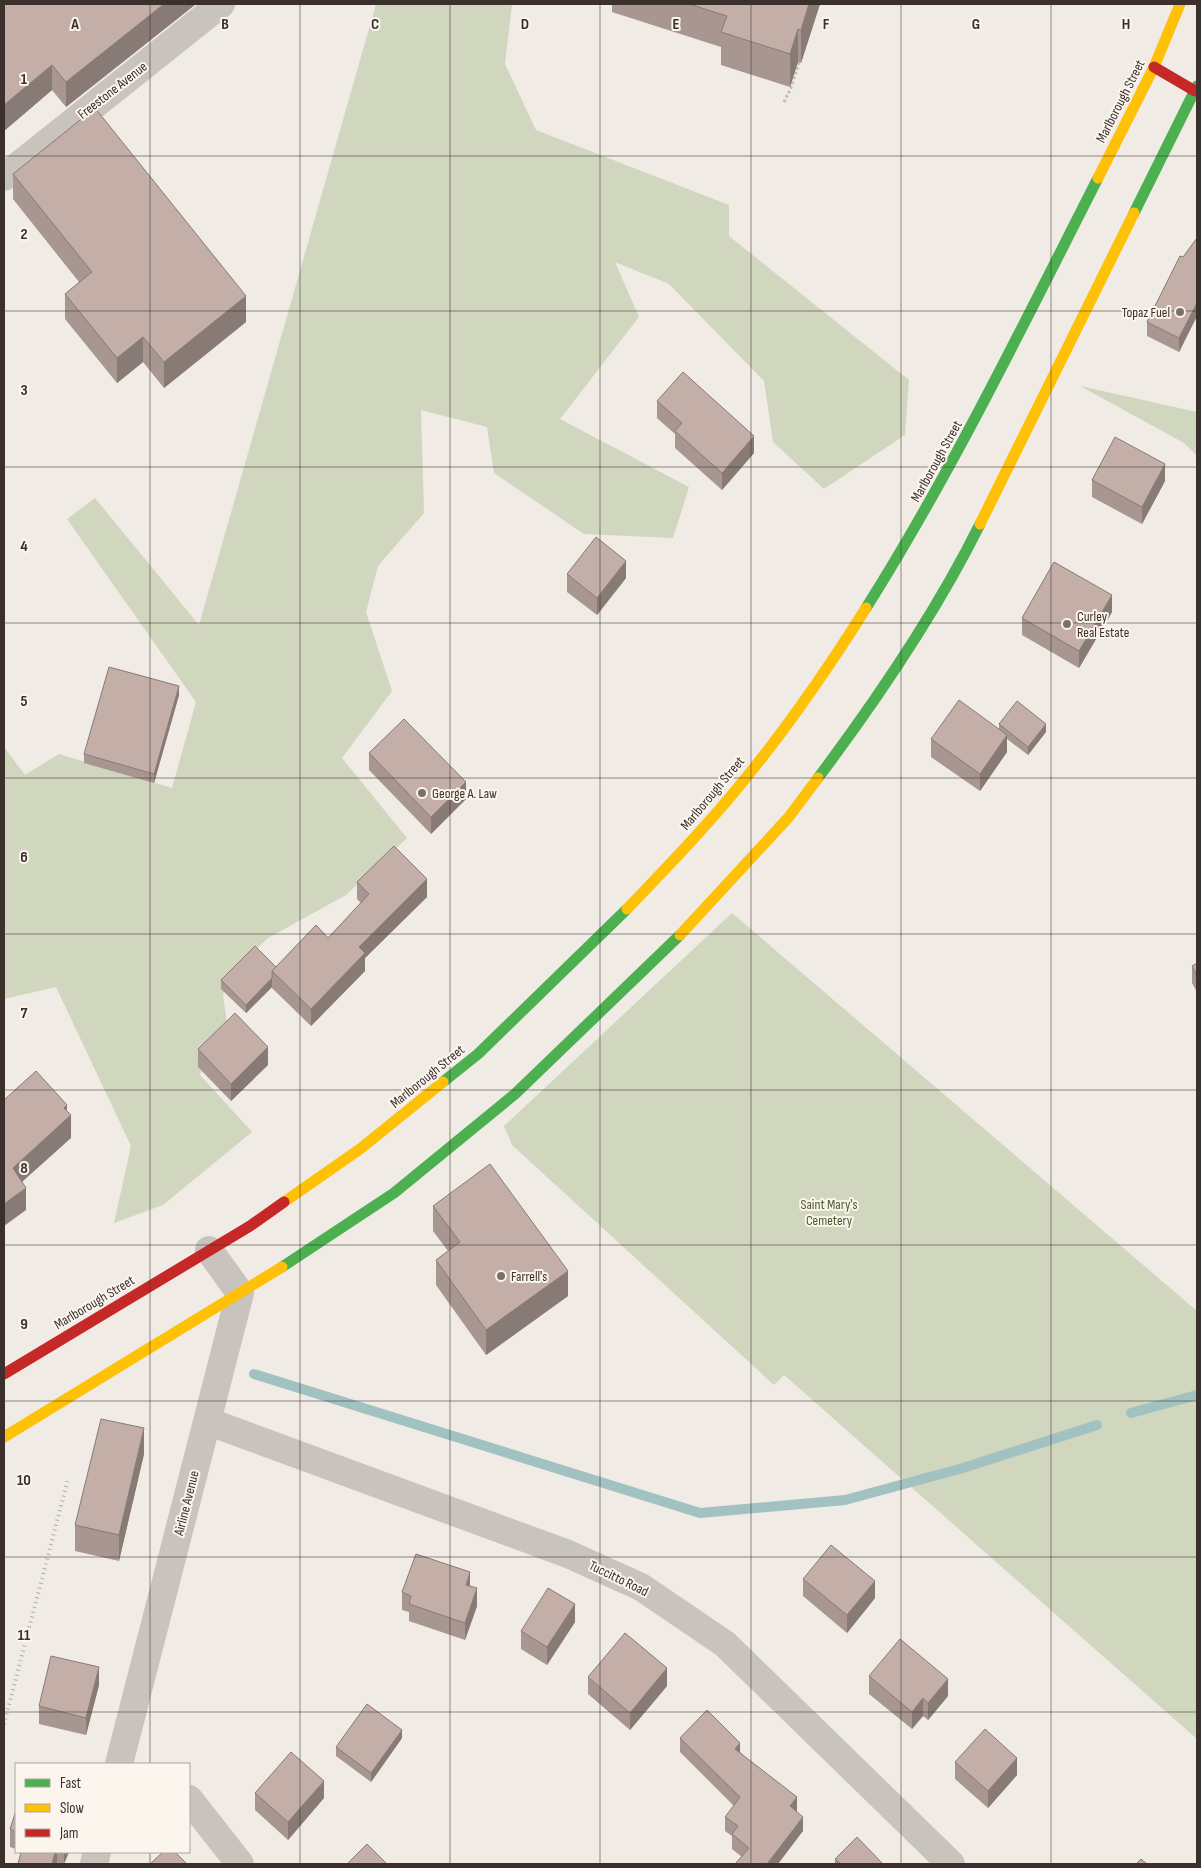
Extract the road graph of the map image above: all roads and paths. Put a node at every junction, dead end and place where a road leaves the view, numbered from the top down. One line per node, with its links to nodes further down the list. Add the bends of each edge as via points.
1 (221, 4): 7 (street, Freestone Avenue)
2 (1180, 4): 4 (highway, Marlborough Street)
3 (799, 62): 6 (path)
4 (1154, 67): 5 (highway); 8 (highway, Marlborough Street, via 970,432 900,555 832,663 745,779 619,917 478,1054 360,1150 250,1226)
5 (1196, 89): 9 (highway, via 967,550 878,694 788,818 685,930 515,1094 394,1193)
6 (784, 102)
7 (4, 177)
8 (209, 1250): 9 (street); 10 (highway, Marlborough Street)
9 (240, 1293): 11 (street, Airline Avenue); 12 (highway)
10 (4, 1374)
11 (207, 1421): 13 (street, Airline Avenue); 16 (street, Tuccitto Road, via 568,1554 641,1587 725,1644)
12 (4, 1437)
13 (126, 1761)
14 (190, 1801): 15 (street)
15 (240, 1864)
16 (951, 1864)

